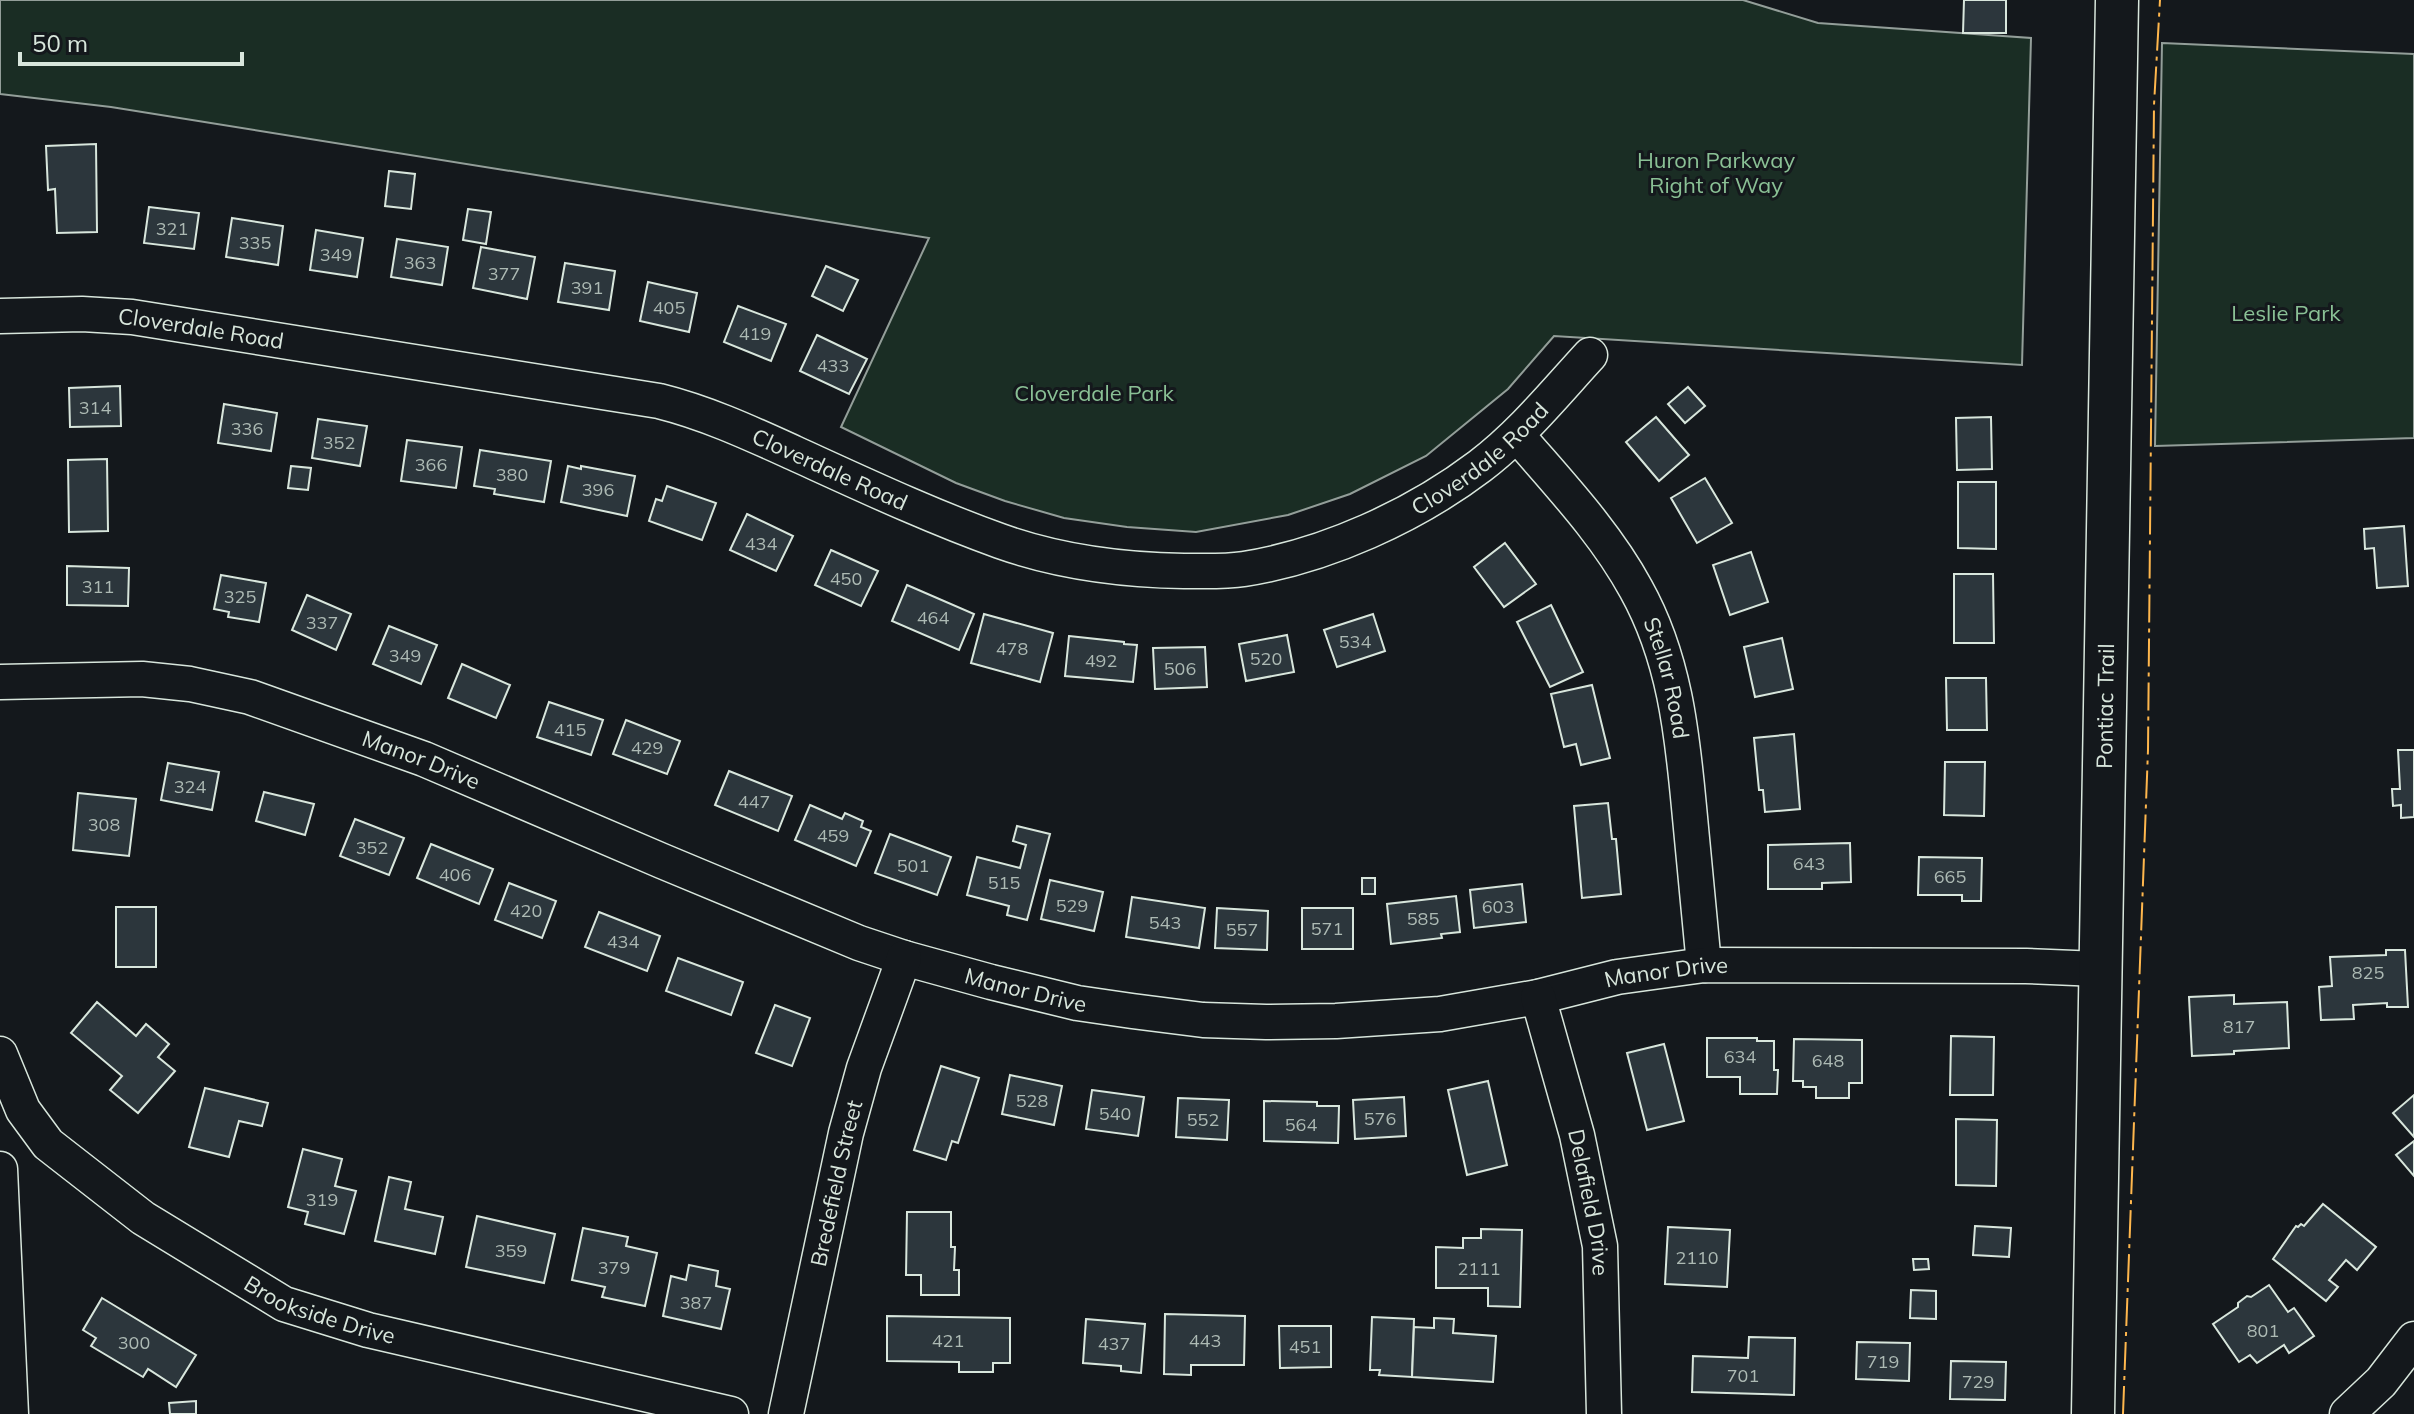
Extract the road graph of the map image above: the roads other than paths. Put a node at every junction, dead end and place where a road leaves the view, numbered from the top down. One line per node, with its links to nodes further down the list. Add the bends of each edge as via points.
1 (2117, 0): 8 (main road, Pontiac Trail)
2 (0, 316): 4 (street, Cloverdale Road, via 132,317 659,401 712,417 1000,541 1122,569 1241,569 1340,541 1441,494)
3 (1590, 355): 4 (street, Cloverdale Road)
4 (1517, 435): 7 (street, Stellar Road, via 1617,558 1664,653 1682,731)
5 (0, 682): 6 (street, Manor Drive, via 142,679 270,703 424,759)
6 (904, 958): 9 (street, Manor Drive, via 1077,1003 1203,1020 1322,1021 1440,1014); 15 (street, Bredefield Street, via 846,1133)
7 (1704, 965): 8 (street, Manor Drive); 9 (street, Manor Drive, via 1617,977)
8 (2099, 969): 17 (main road, Pontiac Trail)
9 (1538, 997): 16 (street, Delafield Drive, via 1577,1135 1600,1246)
10 (0, 1054): 14 (street, Brookside Drive, via 23,1110 48,1144 143,1218 284,1304 368,1330)
11 (0, 1169): 13 (street)
12 (2414, 1339): 18 (street, via 2381,1382)
13 (11, 1414)
14 (731, 1414)
15 (786, 1414)
16 (1604, 1414)
17 (2093, 1414)
18 (2347, 1414)

